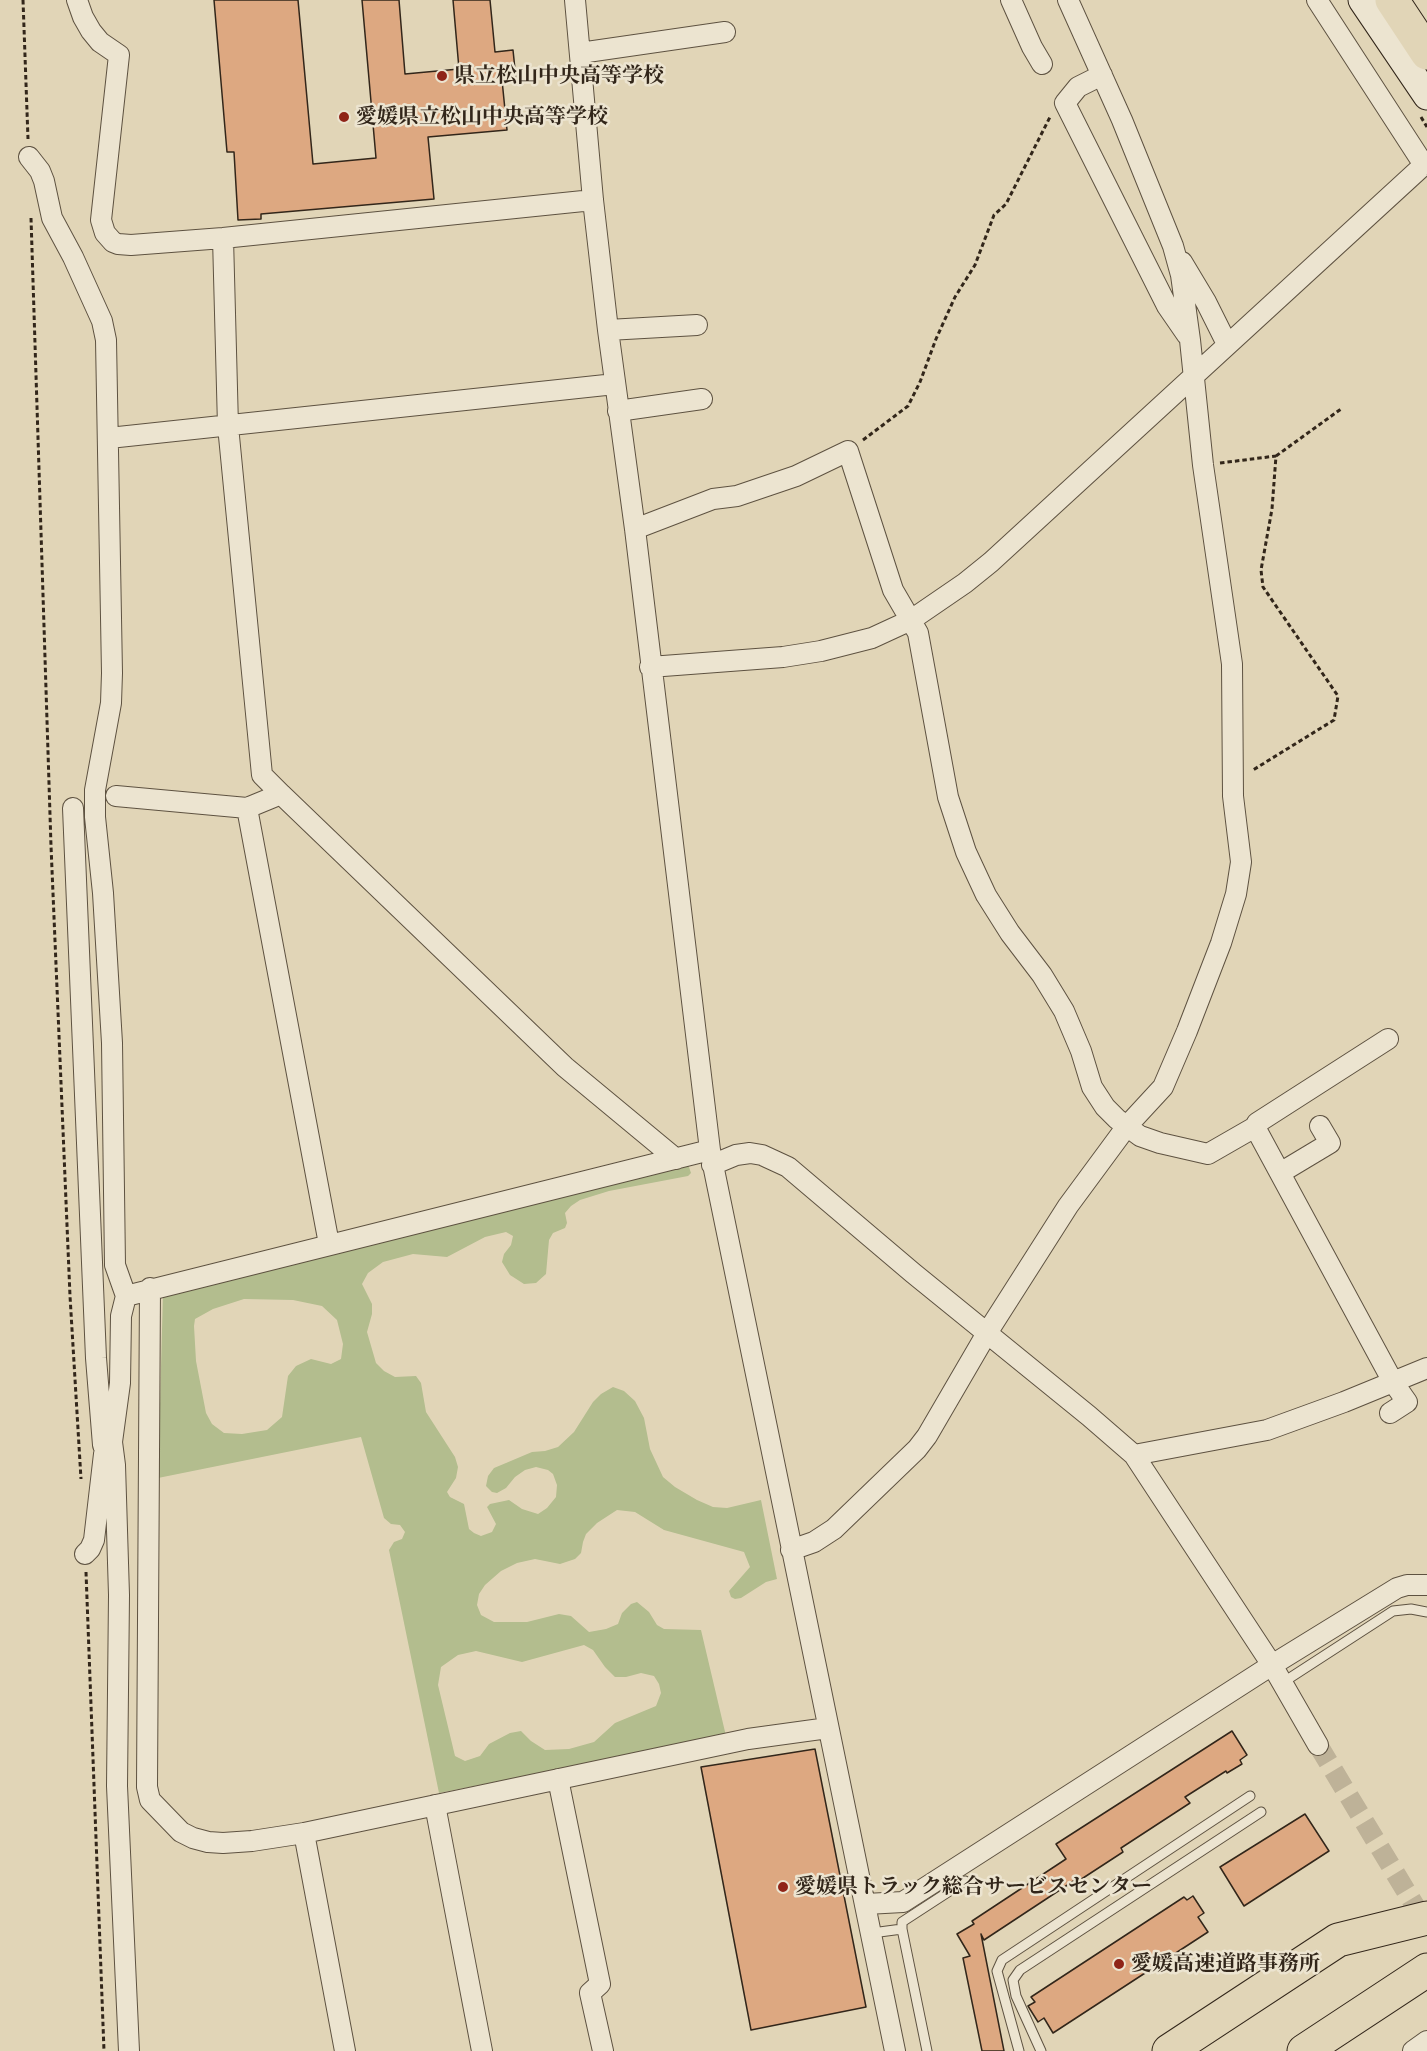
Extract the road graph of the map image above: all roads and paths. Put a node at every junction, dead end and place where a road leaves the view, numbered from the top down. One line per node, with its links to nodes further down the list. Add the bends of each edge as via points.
1 (78, 0): 19 (street, via 91,31 119,55 101,220 105,232 113,242 131,245)
2 (575, 0): 11 (street)
3 (1011, 0): 12 (street)
4 (1068, 0): 13 (street)
5 (1317, 0): 17 (street)
6 (1362, 0): 14 (main road)
7 (1387, 0): 10 (highway)
8 (1392, 0): 10 (highway)
9 (725, 32): 11 (street)
10 (1424, 48)
11 (580, 53): 18 (street)
12 (1042, 64)
13 (1102, 75): 15 (street, via 1078,87); 20 (street)
14 (1427, 96)
15 (1065, 103): 23 (street, via 1167,306); 32 (path, via 1051,116 1006,204 994,214 975,265 955,297 908,406)
16 (29, 157): 31 (street, via 40,171 52,218 102,321)
17 (1425, 163): 24 (street)
18 (593, 200): 19 (street); 22 (street)
19 (223, 238): 30 (street)
20 (1173, 246): 23 (street); 24 (street)
21 (697, 325): 22 (street)
22 (608, 330): 26 (street)
23 (1190, 340): 25 (street)
24 (1227, 344): 25 (street)
25 (1194, 374): 34 (street); 36 (street, via 991,561)
26 (615, 384): 29 (street); 30 (street)
27 (702, 399): 29 (street)
28 (1341, 409): 33 (path)
29 (618, 411): 35 (street)
30 (228, 426): 31 (street); 39 (street, via 262,775)
31 (109, 438): 52 (street, via 111,703 95,790 95,817 112,1043 114,1265)
32 (848, 451): 35 (street, via 796,476 737,496 713,499); 36 (street, via 893,590)
33 (1276, 456): 34 (path); 38 (path, via 1261,570 1263,587 1338,696 1334,720)
34 (1203, 465): 38 (street, via 1233,664)
35 (634, 529): 37 (street)
36 (911, 620): 37 (street, via 872,638 821,651); 44 (street, via 921,646 948,797 966,852 986,895 1064,1011 1092,1087 1105,1107)
37 (650, 667): 47 (street)
38 (1233, 782): 44 (street, via 1241,862 1221,943 1163,1087)
39 (281, 794): 42 (street); 48 (street, via 565,1067)
40 (116, 796): 42 (street)
41 (73, 808): 57 (street, via 96,1358)
42 (247, 808): 50 (street)
43 (1388, 1039): 46 (street)
44 (1127, 1126): 46 (street, via 1160,1143 1208,1154); 53 (street, via 1068,1206)
45 (1320, 1126): 49 (street, via 1330,1143)
46 (1255, 1127): 49 (street)
47 (711, 1158): 48 (street); 53 (street, via 750,1153 788,1167); 59 (street)
48 (676, 1159): 50 (street)
49 (1280, 1173): 55 (street)
50 (329, 1244): 51 (street)
51 (150, 1288): 52 (street); 71 (street, via 150,1800 181,1832 208,1842 252,1841)
52 (126, 1296): 57 (street, via 120,1383)
53 (987, 1333): 58 (street); 59 (street, via 917,1449 834,1529)
54 (1427, 1368): 55 (street)
55 (1393, 1382): 56 (street, via 1407,1402); 58 (street, via 1267,1430)
56 (1390, 1413)
57 (108, 1448): 60 (street, via 94,1540); 79 (street, via 115,1465 119,1595 117,1786)
58 (1134, 1455): 63 (street)
59 (791, 1550): 65 (street)
60 (85, 1554)
61 (1427, 1585): 63 (street, via 1397,1588)
62 (1427, 1612): 64 (lane, via 1393,1611)
63 (1272, 1665): 64 (street); 73 (street, via 903,1902)
64 (1282, 1683): 66 (street)
65 (828, 1728): 67 (street, via 748,1739); 73 (street)
66 (1318, 1745)
67 (558, 1779): 69 (street); 82 (street, via 600,1984 590,1993)
68 (1250, 1796): 85 (lane, via 1002,1960 997,1971)
69 (435, 1805): 71 (street); 81 (street)
70 (1261, 1812): 86 (lane, via 1020,1970 1012,1980 1016,1996)
71 (304, 1833): 80 (street)
72 (965, 1881): 75 (lane, via 902,1922)
73 (866, 1904): 76 (street)
74 (1427, 1918): 87 (highway, via 1338,1940)
75 (902, 1929): 76 (lane); 84 (lane)
76 (872, 1933): 83 (street)
77 (1427, 1970): 88 (highway)
78 (1427, 2041): 89 (street)
79 (129, 2051)
80 (345, 2051)
81 (482, 2051)
82 (603, 2051)
83 (895, 2051)
84 (927, 2051)
85 (1019, 2051)
86 (1041, 2051)
87 (1169, 2051)
88 (1304, 2051)
89 (1413, 2051)

